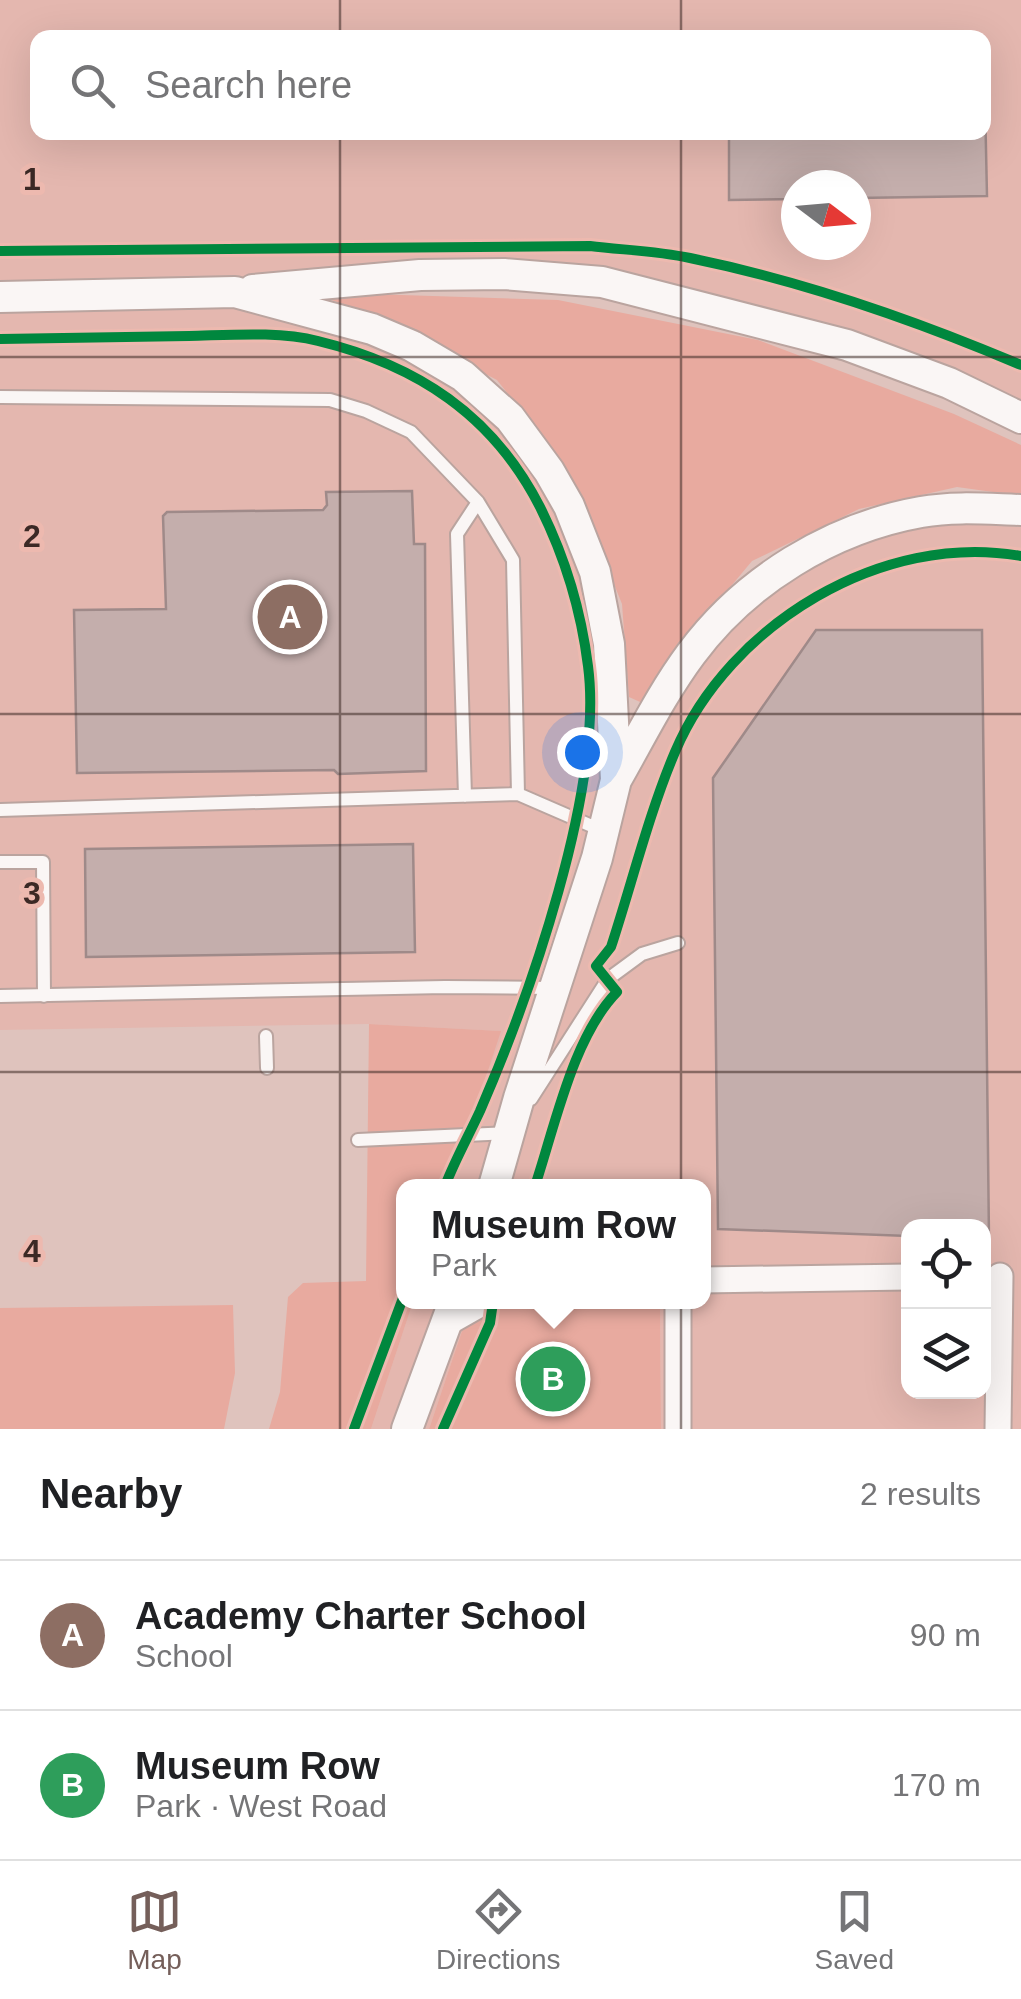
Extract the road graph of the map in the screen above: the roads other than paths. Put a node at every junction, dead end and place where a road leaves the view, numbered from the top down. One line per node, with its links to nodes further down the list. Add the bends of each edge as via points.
1 (234, 292): 2 (street); 4 (street, via 420,275 602,282 848,345); 7 (street, via 412,346 463,376 510,418 550,471 595,572 609,644)
2 (0, 296)
3 (0, 398): 5 (lane, via 330,400 411,432)
4 (1021, 418)
5 (478, 502): 8 (lane, via 514,560); 9 (lane, via 457,534)
6 (1021, 510): 7 (street, via 964,507 874,523 777,571 692,653)
7 (616, 780): 11 (street)
8 (518, 794): 9 (lane); 11 (lane)
9 (465, 796): 10 (lane)
10 (0, 810)
11 (604, 831): 14 (street)
12 (0, 862): 16 (lane, via 43,862)
13 (678, 942): 19 (lane, via 642,954 608,980)
14 (554, 988): 16 (lane); 19 (street)
15 (0, 996): 16 (lane)
16 (44, 996)
17 (266, 1036): 18 (lane)
18 (267, 1068)
19 (509, 1134): 20 (lane); 21 (street)
20 (358, 1140)
21 (496, 1179)
22 (1001, 1276): 29 (street)
23 (901, 1278): 24 (street)
24 (711, 1280)
25 (678, 1309): 28 (street)
26 (450, 1312): 27 (street)
27 (407, 1429)
28 (678, 1429)
29 (998, 1429)

